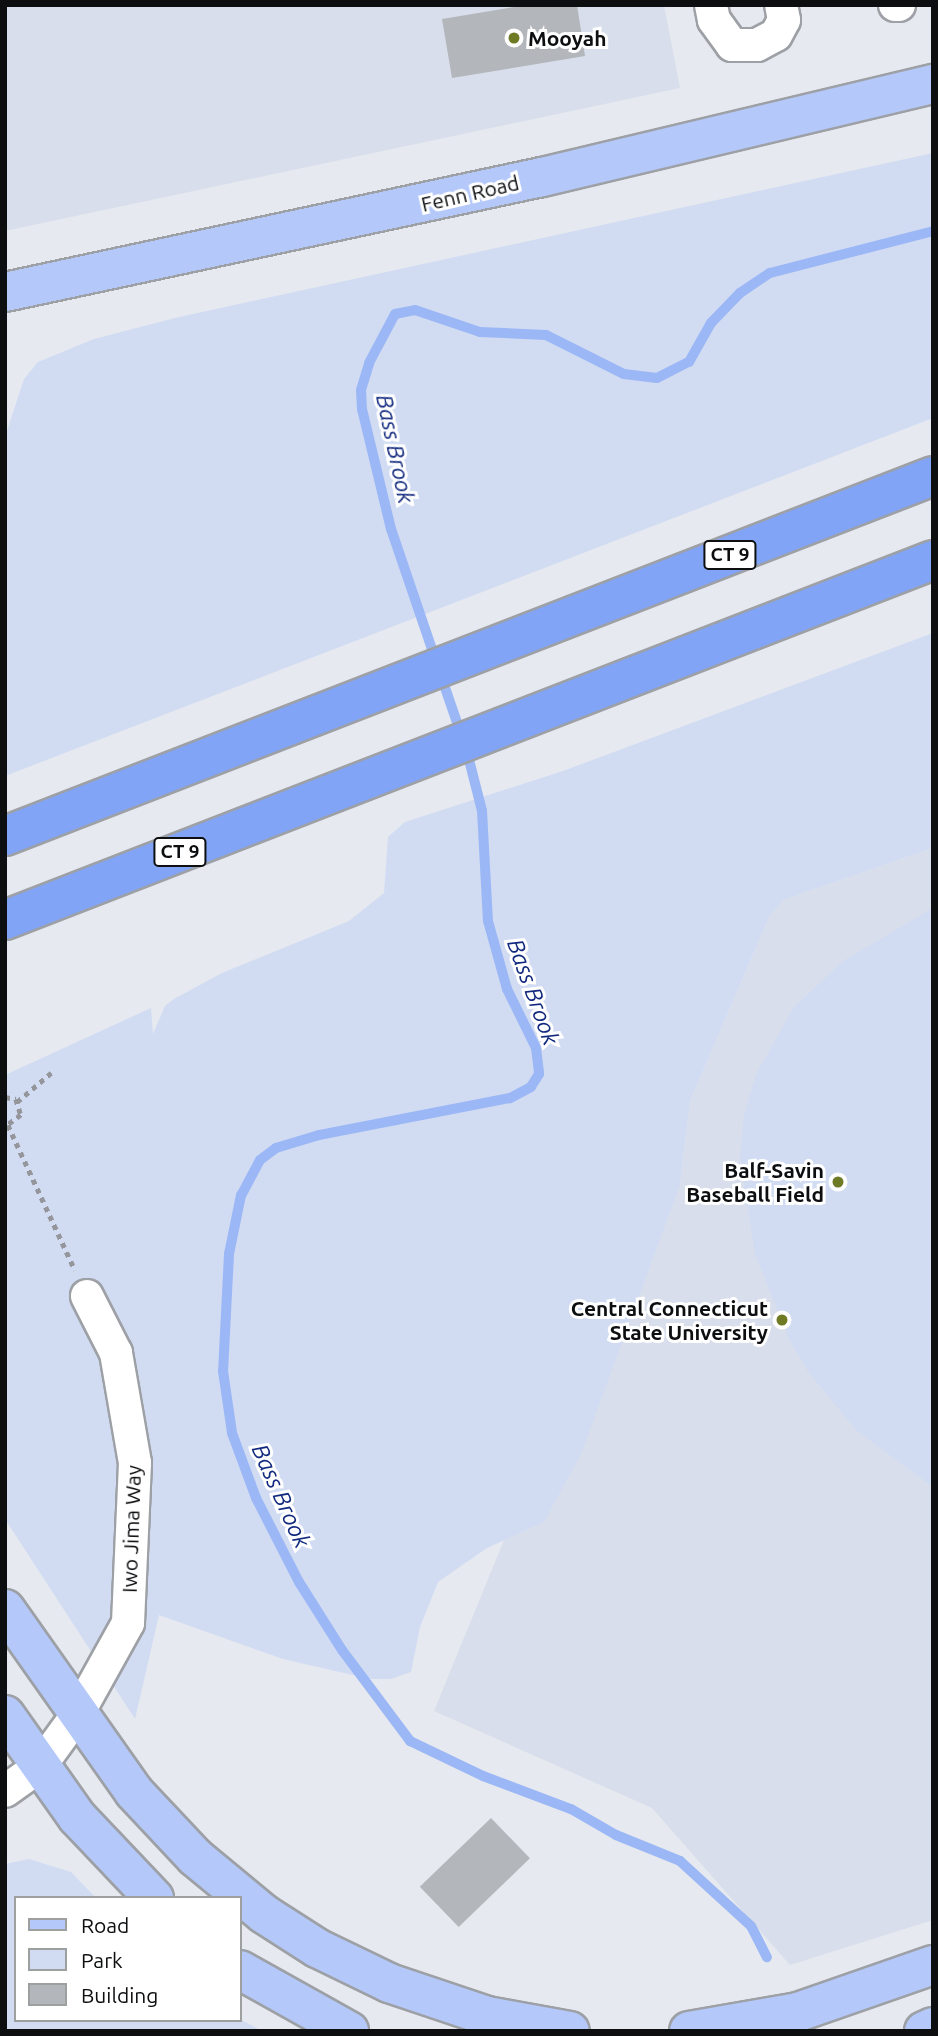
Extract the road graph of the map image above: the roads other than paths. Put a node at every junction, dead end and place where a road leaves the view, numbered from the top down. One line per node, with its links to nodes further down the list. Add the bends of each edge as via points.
1 (711, 5): 2 (street, via 714,20 732,45 757,45 776,35 784,20)
2 (781, 5)
3 (933, 84): 4 (main road, Fenn Road, via 528,180)
4 (5, 292)
5 (933, 476): 7 (highway, CT 9)
6 (933, 560): 8 (highway, CT 9)
7 (5, 836)
8 (5, 920)
9 (87, 1296): 12 (street, Iwo Jima Way, via 116,1353 135,1463 134,1536 128,1623)
10 (5, 1609): 12 (main road)
11 (5, 1715): 13 (main road)
12 (77, 1715): 13 (street, Iwo Jima Way); 17 (main road, via 120,1776 169,1832)
13 (40, 1766): 14 (street, Iwo Jima Way); 15 (main road, via 87,1828)
14 (5, 1791)
15 (152, 1896)
16 (242, 1896): 22 (main road, via 291,1933 340,1961 440,2002 511,2022)
17 (242, 1896)
18 (933, 1965): 23 (main road, via 798,2012)
19 (242, 1971): 21 (main road)
20 (933, 2027): 24 (main road)
21 (349, 2031)
22 (570, 2031)
23 (689, 2031)
24 (924, 2031)

